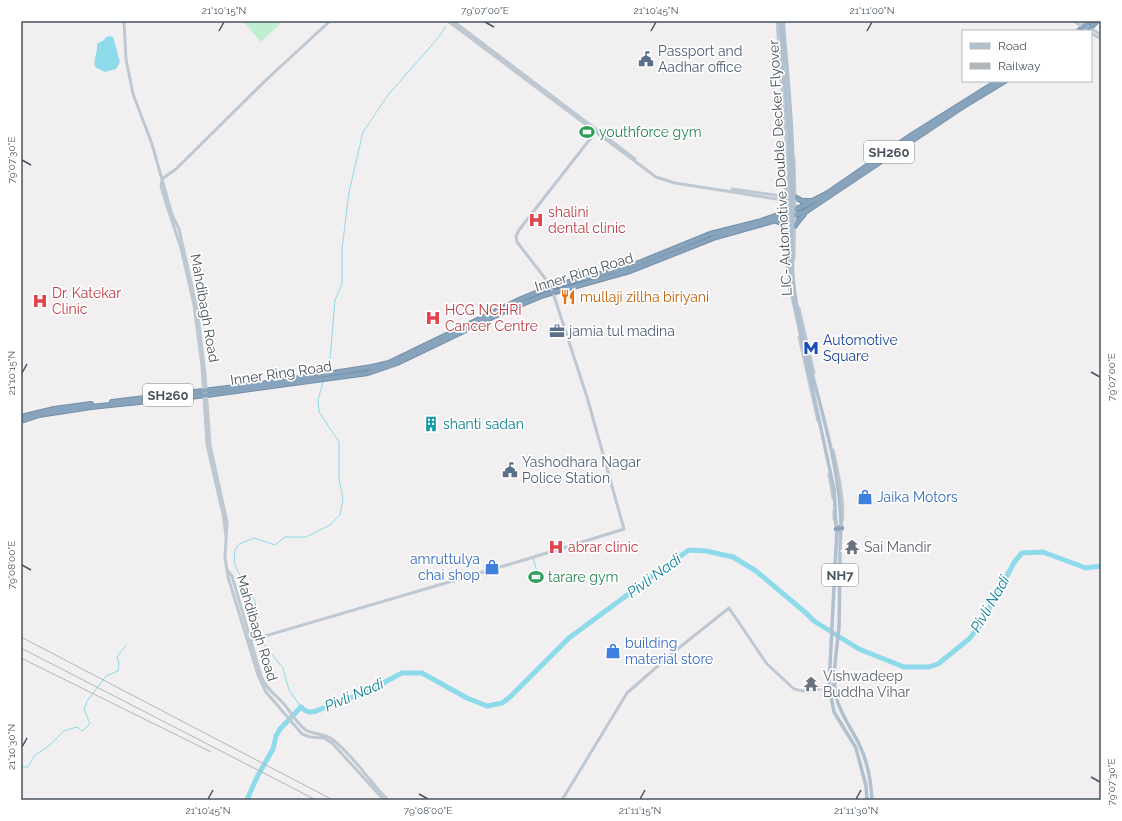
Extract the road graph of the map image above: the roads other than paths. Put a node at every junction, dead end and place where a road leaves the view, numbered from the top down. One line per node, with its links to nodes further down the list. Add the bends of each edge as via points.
1 (124, 21): 16 (street, Mahdibagh Road, via 126,59 133,94)
2 (330, 21): 16 (street, via 176,169)
3 (450, 21): 15 (street)
4 (778, 21): 17 (street); 35 (main road, LIC- Automotive Double Decker Flyover, bridge, via 790,164 788,242 792,295 834,489)
5 (784, 21): 20 (street); 35 (main road, LIC- Automotive Double Decker Flyover, bridge, via 793,163 794,288 839,488)
6 (1074, 21): 10 (street)
7 (1080, 21): 10 (street)
8 (1090, 21): 10 (highway)
9 (1096, 21): 10 (highway)
10 (1088, 29)
11 (1092, 32): 12 (street)
12 (1101, 39)
13 (996, 82): 21 (highway, Inner Ring Road / SH260)
14 (1003, 82): 23 (highway, Inner Ring Road)
15 (596, 131): 18 (street, via 653,173 668,180); 29 (street, via 516,236 517,242)
16 (162, 179): 32 (street, Mahdibagh Road, via 161,186 181,248 193,298)
17 (788, 182): 18 (street, via 784,193); 19 (street)
18 (776, 198): 19 (street); 22 (street, via 785,203)
19 (788, 199): 20 (street); 22 (highway); 22 (street)
20 (795, 199): 21 (highway, via 806,202); 22 (street)
21 (816, 200): 22 (highway, Inner Ring Road / SH260)
22 (790, 210): 23 (highway); 24 (street); 25 (street); 29 (highway, Inner Ring Road / SH260, via 758,222 710,234 629,267)
23 (806, 212): 24 (highway, Inner Ring Road); 27 (highway)
24 (795, 215): 25 (highway, Inner Ring Road); 27 (street)
25 (788, 217): 26 (highway, Inner Ring Road); 28 (street)
26 (775, 220): 28 (highway); 30 (highway, Inner Ring Road, via 716,236 630,271)
27 (794, 227): 35 (street, via 795,289 841,487 843,519)
28 (787, 230): 35 (street, via 790,291 828,466 834,501 834,519)
29 (550, 287): 30 (street); 31 (highway, Inner Ring Road / SH260, via 389,362)
30 (553, 293): 31 (highway, Inner Ring Road, via 505,311 397,363 368,373); 36 (street, via 624,529)
31 (333, 375): 32 (highway, Inner Ring Road / SH260)
32 (205, 393): 33 (highway, Inner Ring Road / SH260, via 74,406); 34 (highway, Inner Ring Road, via 91,407); 36 (street, Mahdibagh Road, via 210,445 227,515 225,557 228,577)
33 (21, 417)
34 (21, 420)
35 (839, 527): 37 (main road, NH7, via 839,625); 38 (main road)
36 (251, 640): 39 (street, Mahdibagh Road, via 263,681 270,691 310,732 324,734 332,739); 39 (street, Mahdibagh Road, via 261,682 268,694 306,736 329,741)
37 (835, 684): 38 (street); 44 (main road, via 841,713 861,747 871,785)
38 (829, 686): 42 (street, via 809,692 794,688 767,664 729,608 627,693); 43 (main road, via 834,712 856,748)
39 (368, 779): 40 (street); 41 (street)
40 (384, 800)
41 (388, 800)
42 (562, 800)
43 (867, 800)
44 (872, 800)

